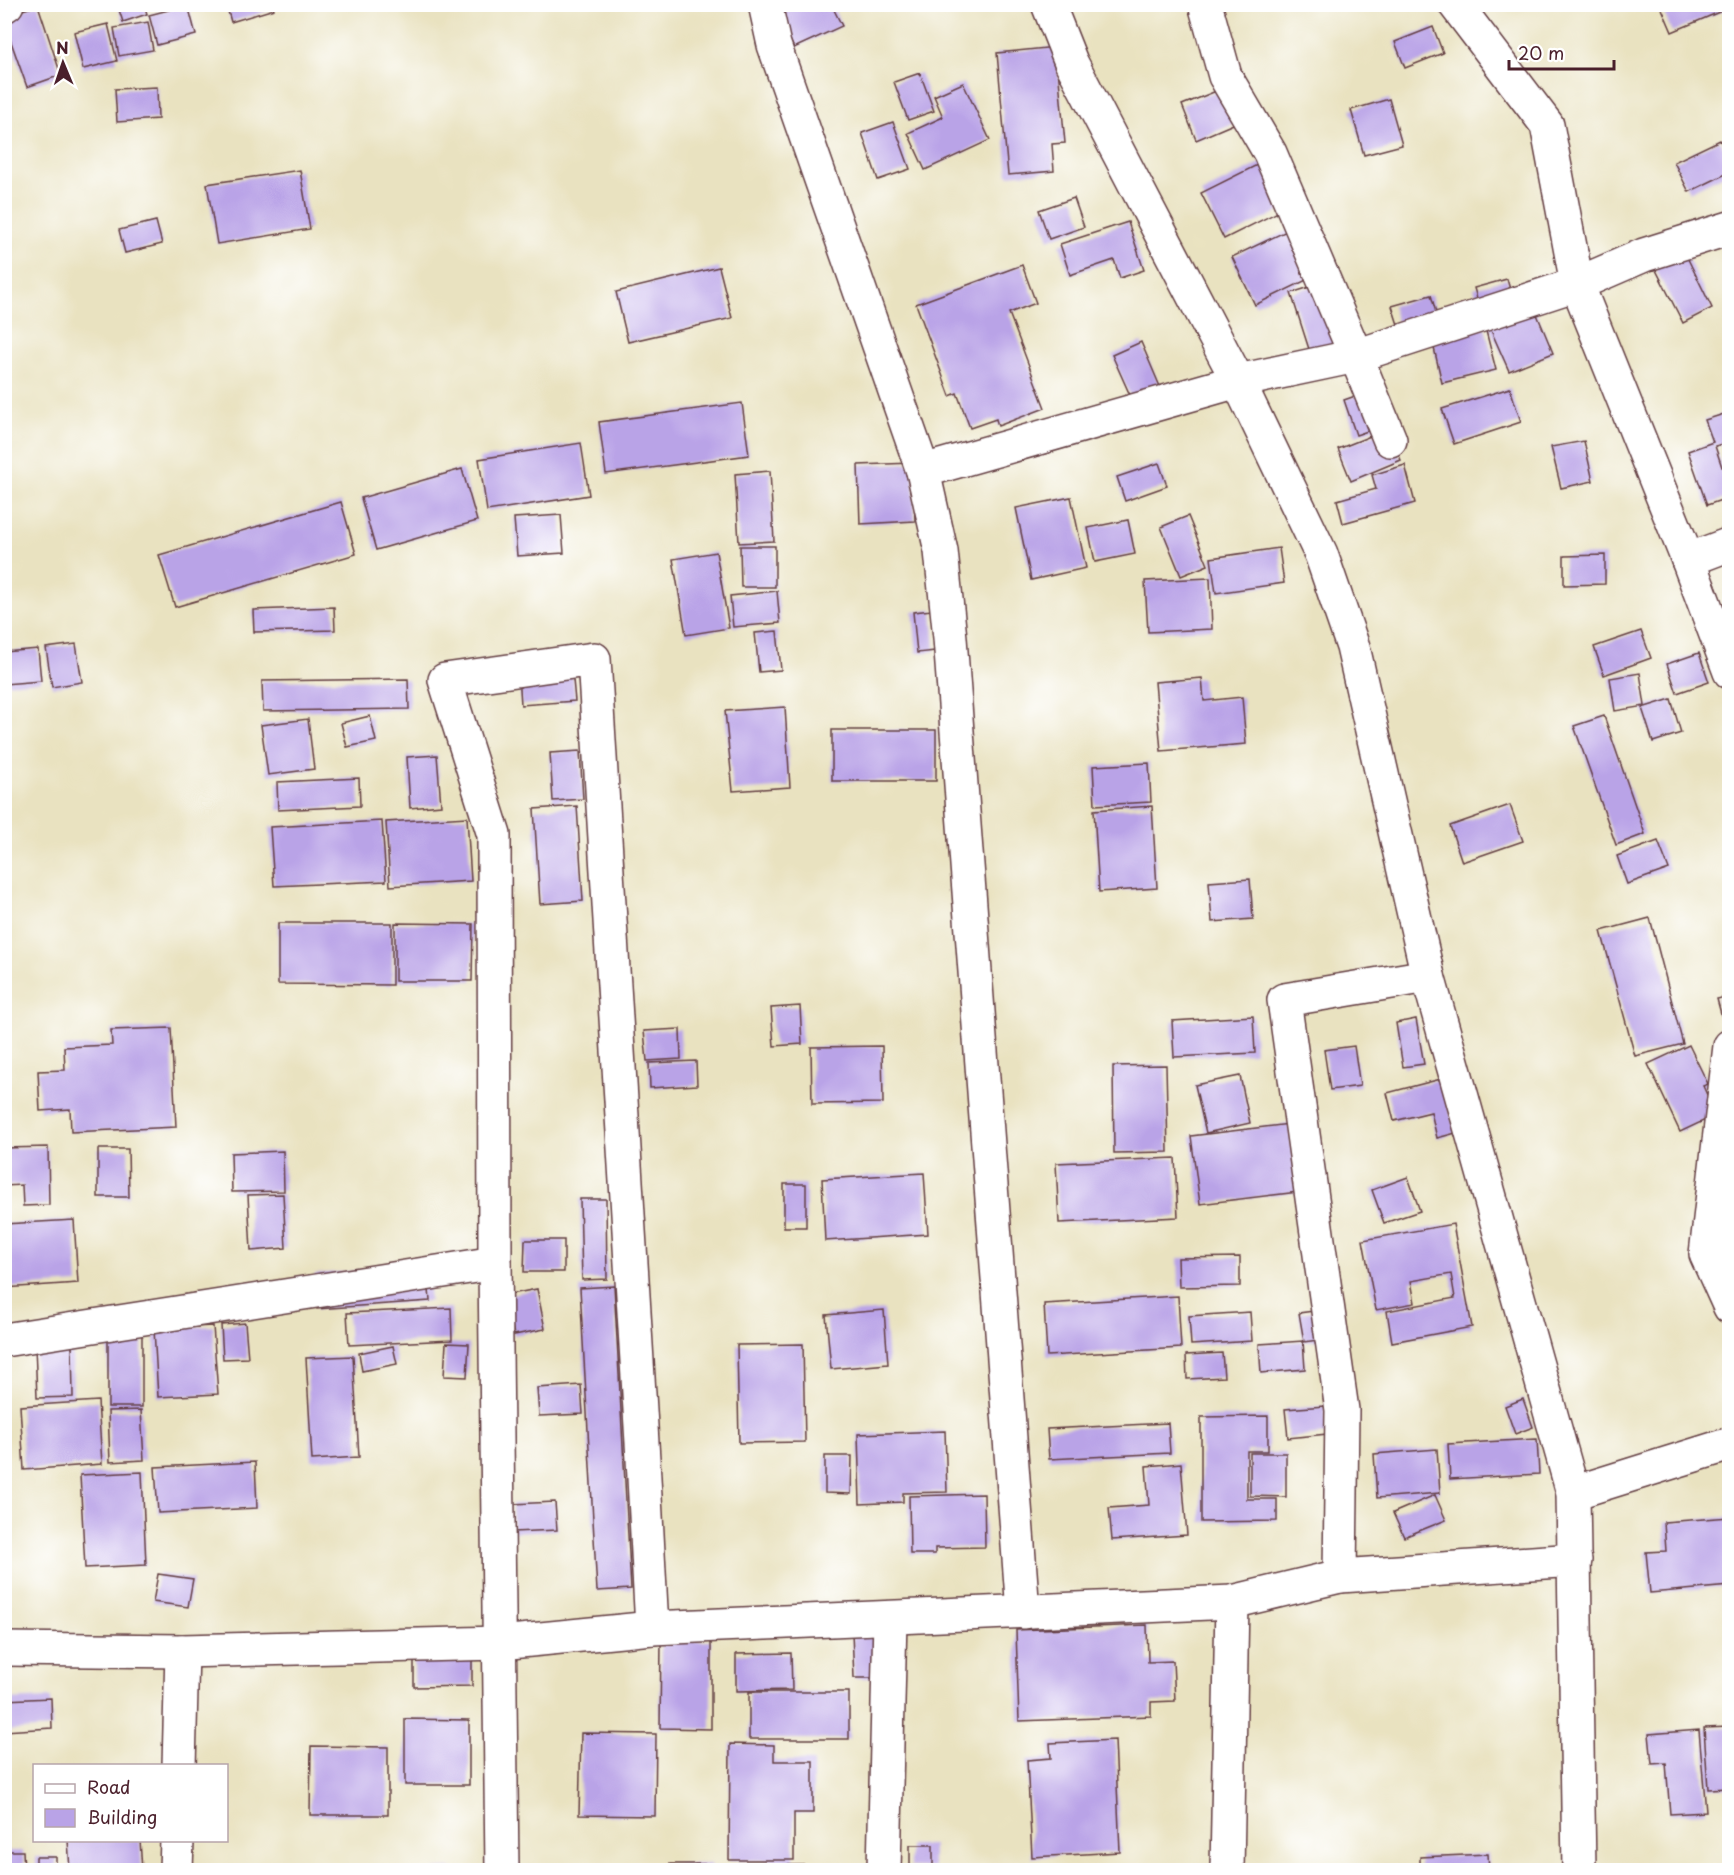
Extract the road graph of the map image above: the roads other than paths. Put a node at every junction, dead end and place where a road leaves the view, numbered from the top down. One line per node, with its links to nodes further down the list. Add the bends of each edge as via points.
1 (765, 4): 10 (street, via 774,45)
2 (1048, 4): 8 (street, via 1071,62)
3 (1205, 4): 7 (street, via 1225,76 1270,153)
4 (1455, 4): 6 (street, via 1546,125)
5 (1730, 228): 6 (street, via 1644,255)
6 (1577, 284): 7 (street); 12 (street)
7 (1356, 356): 8 (street); 9 (street)
8 (1238, 381): 10 (street); 14 (street, via 1321,554 1353,648)
9 (1390, 440)
10 (923, 471): 24 (street, via 941,551 950,638)
11 (1730, 544): 12 (street)
12 (1688, 560): 13 (street)
13 (1730, 672)
14 (1428, 976): 20 (street); 22 (street, via 1284,1000 1342,1410)
15 (1730, 1047): 17 (street, via 1706,1254)
16 (495, 1263): 18 (street); 26 (street, via 495,835 445,680 594,659); 27 (street)
17 (1730, 1307)
18 (4, 1340)
19 (1730, 1444): 20 (street)
20 (1573, 1493): 21 (street)
21 (1575, 1560): 22 (street); 36 (street)
22 (1340, 1576): 23 (street)
23 (1232, 1602): 24 (street); 35 (street)
24 (1023, 1612): 25 (street)
25 (891, 1619): 26 (street); 34 (street)
26 (652, 1628): 27 (street)
27 (500, 1643): 29 (street); 33 (street)
28 (4, 1649): 29 (street)
29 (182, 1651): 30 (street)
30 (179, 1764)
31 (177, 1842): 32 (street)
32 (176, 1870)
33 (502, 1870)
34 (884, 1870)
35 (1227, 1870)
36 (1579, 1870)

